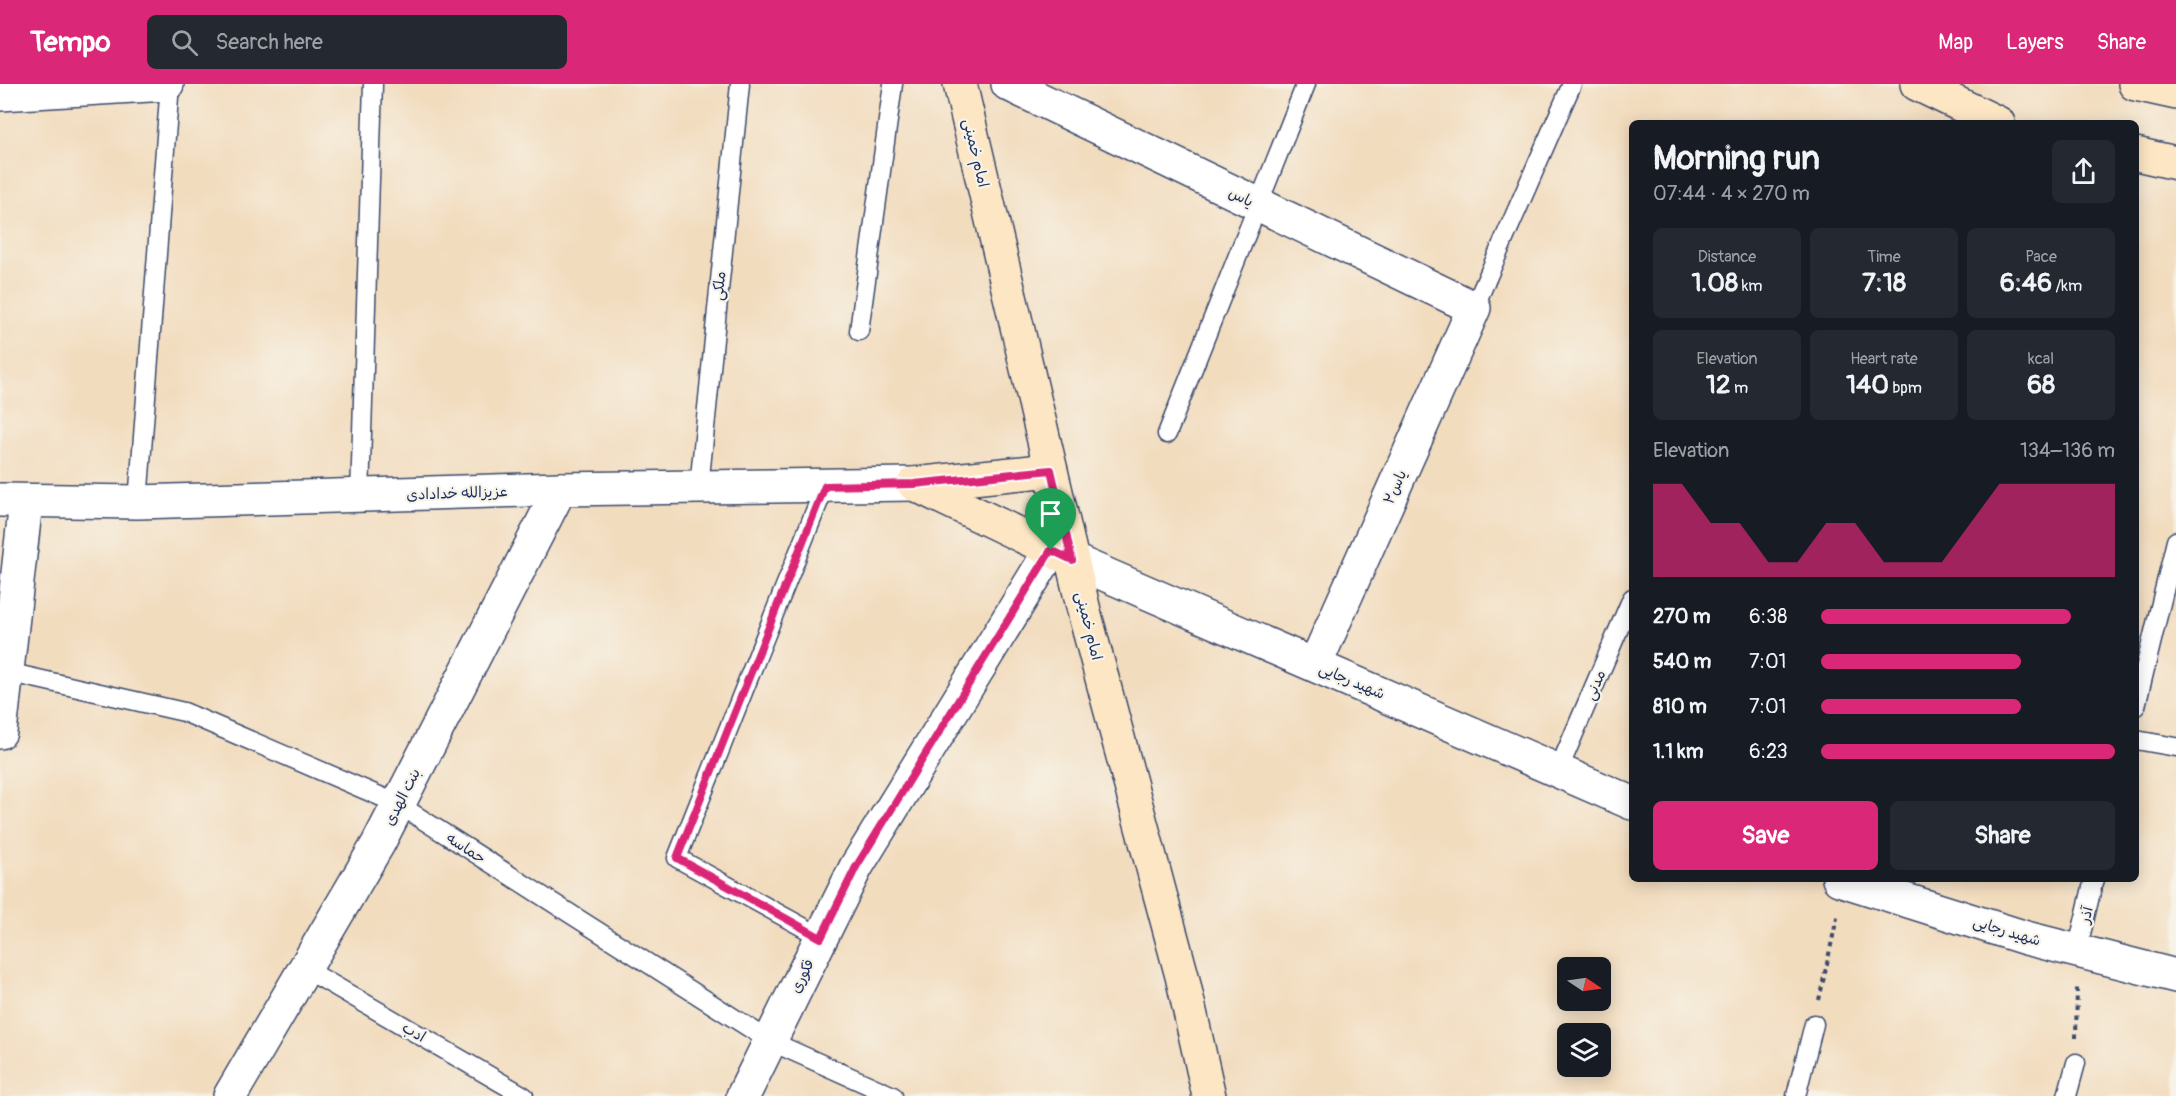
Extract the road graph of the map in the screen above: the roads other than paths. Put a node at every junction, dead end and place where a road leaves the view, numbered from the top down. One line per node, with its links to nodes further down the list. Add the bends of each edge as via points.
1 (169, 84): 11 (street); 29 (lane)
2 (373, 84): 27 (lane)
3 (740, 84): 25 (lane, ملکی)
4 (893, 84): 20 (lane)
5 (960, 84): 22 (main road, امام خمینی)
6 (1008, 84): 12 (street, یاس)
7 (1306, 84): 18 (lane)
8 (1572, 84): 19 (lane)
9 (1917, 84): 15 (main road)
10 (2135, 84): 13 (main road)
11 (88, 86): 14 (street)
12 (1040, 90): 18 (street, یاس)
13 (2176, 93)
14 (0, 94)
15 (1992, 120)
16 (2139, 155): 17 (main road)
17 (2176, 163)
18 (1257, 205): 19 (street, یاس); 21 (lane)
19 (1474, 308): 33 (street, یاس۲)
20 (859, 331)
21 (1167, 434)
22 (1051, 470): 23 (main road); 31 (main road, امام خمینی)
23 (914, 484): 24 (street, عزیزالله خدادادی); 31 (main road)
24 (825, 486): 25 (street, عزیزالله خدادادی); 44 (lane, via 677,858)
25 (699, 488): 26 (street, عزیزالله خدادادی)
26 (560, 489): 27 (street, عزیزالله خدادادی); 41 (street, بنت الهدی)
27 (360, 496): 29 (street, عزیزالله خدادادی)
28 (13, 501): 29 (street, عزیزالله خدادادی); 34 (street)
29 (138, 502)
30 (2176, 541): 35 (lane)
31 (1061, 555): 33 (street, شهید رجایی); 44 (street, فکوری, via 856,867); 55 (main road, امام خمینی, via 1182,976)
32 (1629, 605): 39 (lane, مدنی)
33 (1315, 665): 39 (street, شهید رجایی)
34 (7, 672): 36 (street); 41 (lane, حماسه, via 184,712)
35 (2139, 694)
36 (0, 732)
37 (2139, 741): 38 (lane)
38 (2176, 747)
39 (1558, 771): 40 (street, شهید رجایی)
40 (1629, 802)
41 (398, 804): 46 (street, بنت الهدی); 49 (lane, حماسه)
42 (1848, 882): 45 (street, شهید رجایی)
43 (2093, 882): 45 (lane, آذر)
44 (821, 938): 49 (street, فکوری)
45 (2077, 951): 47 (street, شهید رجایی)
46 (304, 968): 51 (street, بنت الهدی); 52 (lane, ادب)
47 (2176, 976)
48 (1814, 1024): 56 (lane)
49 (770, 1041): 53 (street, فکوری); 54 (lane, حماسه)
50 (2076, 1063): 57 (lane)
51 (230, 1096)
52 (524, 1096)
53 (743, 1096)
54 (893, 1096)
55 (1209, 1096)
56 (1796, 1096)
57 (2067, 1096)

